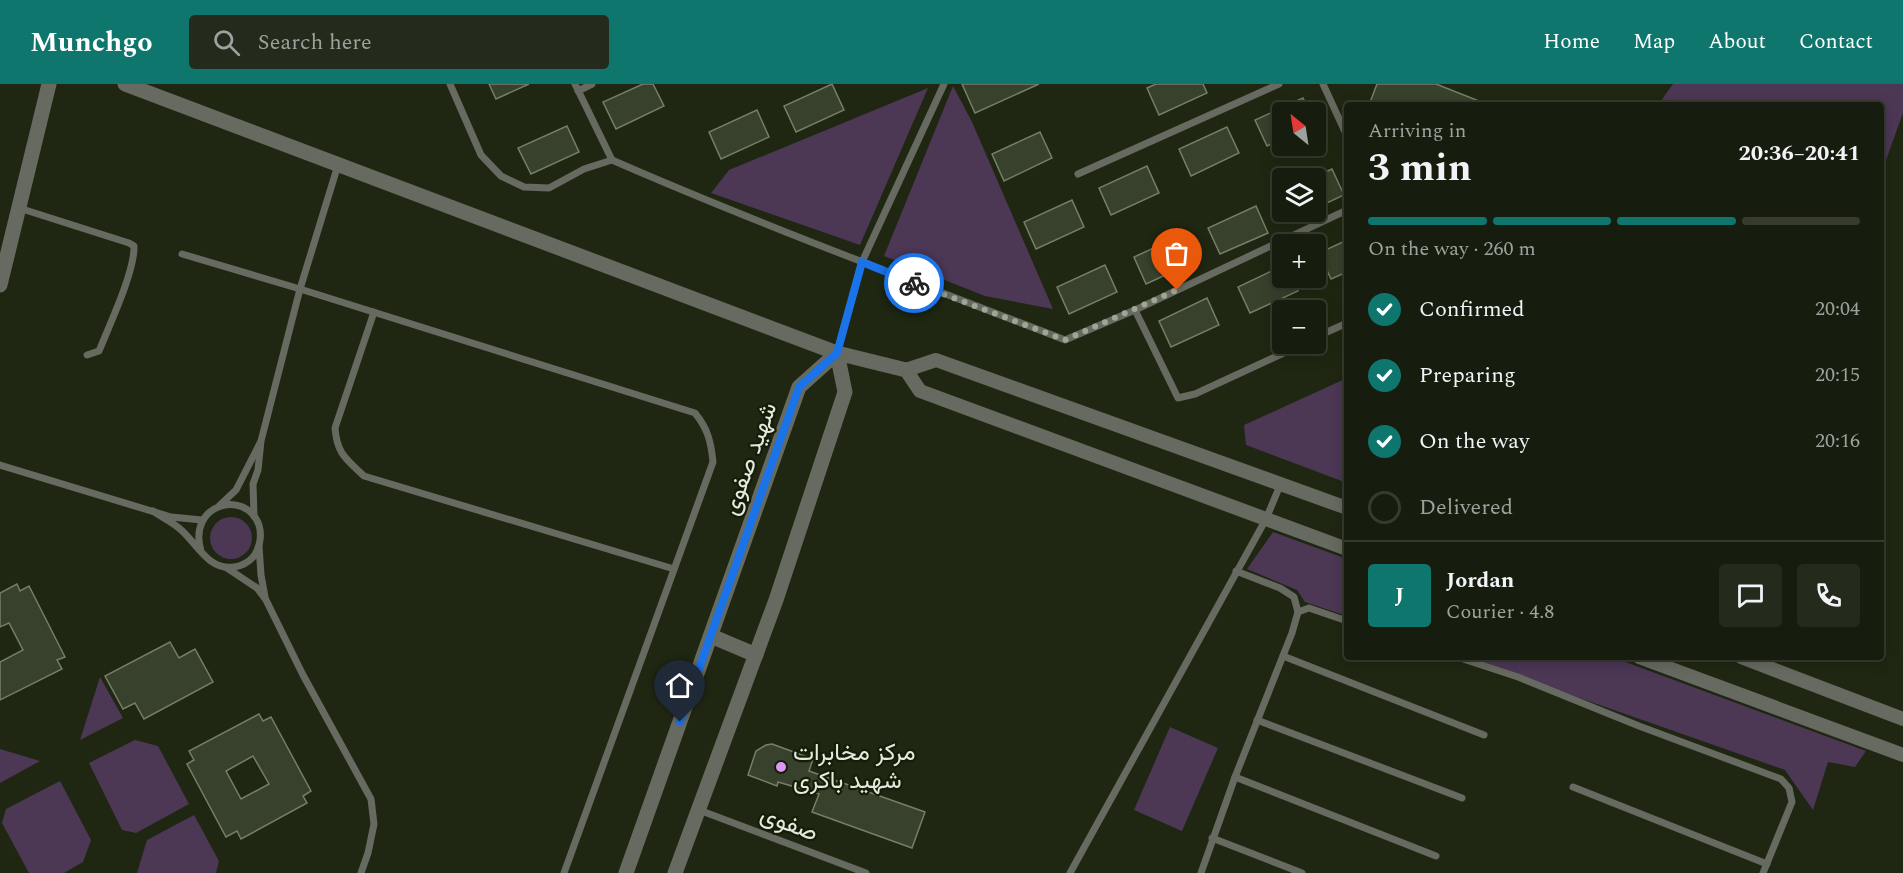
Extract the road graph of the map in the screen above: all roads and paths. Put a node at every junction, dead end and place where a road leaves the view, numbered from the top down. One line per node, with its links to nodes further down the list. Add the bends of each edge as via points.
1 (49, 84): 13 (street)
2 (125, 84): 11 (street)
3 (450, 84): 10 (lane, via 481,154 501,176 524,187 549,188 584,169)
4 (592, 84): 8 (lane)
5 (944, 84): 16 (lane)
6 (1279, 84): 12 (lane)
7 (1323, 84): 9 (lane)
8 (577, 87): 10 (lane)
9 (1344, 130)
10 (612, 160): 16 (lane)
11 (338, 165): 18 (lane); 23 (street)
12 (1078, 174)
13 (19, 208): 17 (street); 25 (lane, via 134,246 121,297 99,351)
14 (1344, 211): 19 (lane)
15 (182, 254): 18 (lane)
16 (862, 262): 19 (lane, via 1065,340); 23 (lane)
17 (0, 285)
18 (300, 289): 20 (lane); 27 (lane)
19 (1135, 310): 24 (lane, via 1178,398)
20 (374, 312): 40 (lane, via 695,413 711,439 713,462); 40 (lane, via 335,428 336,444 343,456 364,476)
21 (1344, 324): 22 (lane)
22 (1326, 333)
23 (837, 353): 26 (street); 45 (street, شهید صفوی, via 799,387); 46 (street, via 845,392)
24 (1281, 354)
25 (87, 355)
26 (906, 370): 29 (street, via 936,360); 34 (street, via 920,391)
27 (261, 441): 30 (lane, via 236,490); 33 (lane, via 258,470 252,484)
28 (0, 465): 32 (lane)
29 (1281, 483): 31 (street); 34 (lane)
30 (217, 507): 33 (lane, via 237,506); 35 (lane)
31 (1344, 507)
32 (153, 511): 35 (lane); 38 (lane, via 180,529)
33 (254, 516): 36 (lane, via 261,535)
34 (1266, 519): 37 (street); 41 (lane)
35 (202, 520): 38 (lane, via 198,530)
36 (259, 545): 39 (lane, via 247,562); 42 (lane)
37 (1344, 548)
38 (201, 551): 39 (lane)
39 (227, 568): 42 (lane, via 257,588)
40 (674, 569): 63 (lane)
41 (1236, 571): 43 (lane, via 1294,597); 67 (lane)
42 (266, 600): 62 (lane, via 370,799 374,824)
43 (1298, 612): 44 (lane, via 1309,608); 47 (lane)
44 (1344, 620)
45 (711, 636): 46 (street); 64 (street, شهید صفوی)
46 (756, 655): 58 (street)
47 (1282, 656): 52 (lane); 53 (lane)
48 (1466, 660): 61 (lane, via 1781,779 1789,788 1791,802)
49 (1647, 660): 54 (street)
50 (1749, 660): 51 (street)
51 (1903, 719)
52 (1257, 720): 55 (lane); 57 (lane)
53 (1484, 735)
54 (1903, 755)
55 (1234, 777): 59 (lane); 60 (lane)
56 (1572, 787): 61 (lane)
57 (1462, 798)
58 (699, 810): 65 (street); 66 (lane, صفوی)
59 (1212, 838): 68 (lane); 69 (lane)
60 (1436, 856)
61 (1767, 864): 70 (lane)
62 (361, 873)
63 (564, 873)
64 (626, 873)
65 (675, 873)
66 (866, 873)
67 (1070, 873)
68 (1201, 873)
69 (1302, 873)
70 (1763, 873)

